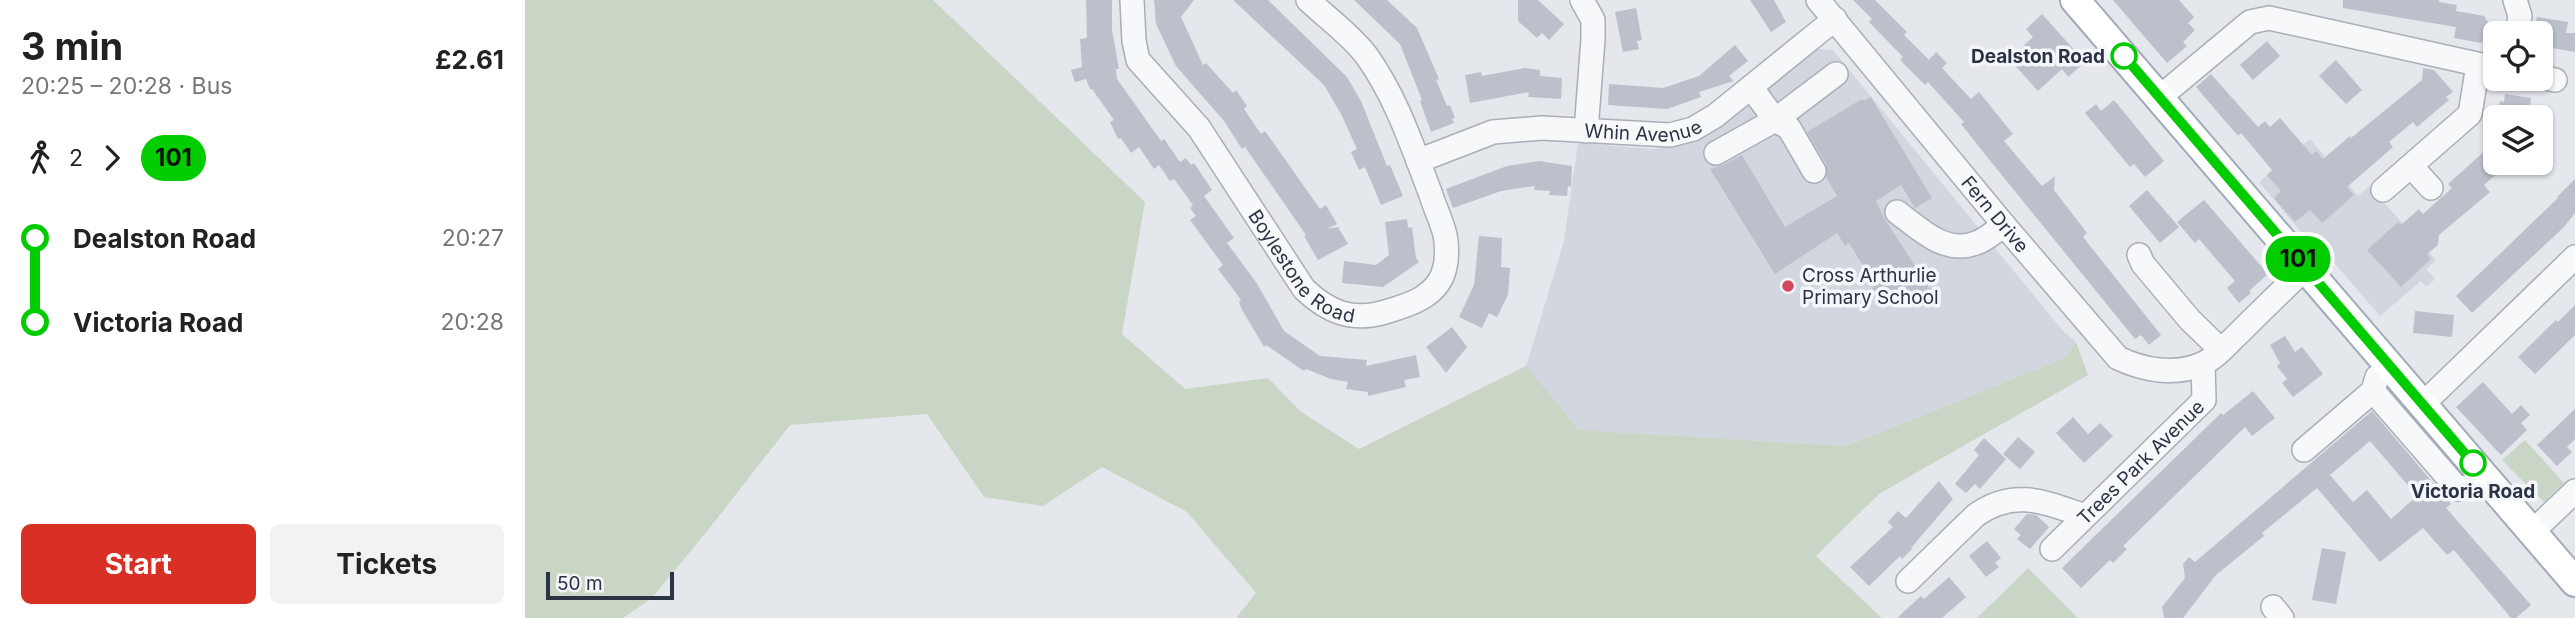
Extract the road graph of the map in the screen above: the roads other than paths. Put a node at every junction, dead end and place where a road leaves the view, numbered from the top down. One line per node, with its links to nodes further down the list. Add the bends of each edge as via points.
1 (1132, 0): 18 (street, Boylestone Road, via 1138,60 1199,128 1304,289 1318,303 1356,318 1407,306 1431,294 1445,268 1445,236)
2 (1308, 0): 18 (street, Boylestone Road, via 1364,52 1383,81)
3 (1582, 0): 16 (street, via 1593,20)
4 (1818, 0): 8 (street, Fern Drive)
5 (2075, 0): 14 (main road)
6 (2515, 0): 9 (street)
7 (2271, 9): 10 (street); 14 (street)
8 (1835, 19): 13 (street, Whin Avenue); 24 (street, Fern Drive)
9 (2519, 21)
10 (2483, 66)
11 (1836, 74): 15 (street)
12 (2483, 78): 19 (street, via 2470,114)
13 (1751, 87): 15 (street); 16 (street, Whin Avenue, via 1693,129 1670,135)
14 (2160, 97): 27 (main road)
15 (1775, 120): 17 (street); 20 (street, via 1789,128)
16 (1585, 131): 18 (street, Whin Avenue, via 1493,132)
17 (1716, 153)
18 (1418, 161)
19 (2411, 166): 21 (street); 22 (street)
20 (1815, 171)
21 (2431, 188)
22 (2383, 190)
23 (1897, 212): 24 (street, via 1947,246 1977,243)
24 (2004, 225): 28 (street, Fern Drive, via 2118,358 2160,370 2185,369)
25 (2139, 254): 28 (street)
26 (2575, 257): 31 (street)
27 (2305, 268): 28 (street); 29 (main road)
28 (2212, 357): 35 (street, Trees Park Avenue, via 2204,400)
29 (2383, 358): 30 (street); 31 (main road)
30 (2372, 391): 32 (street); 33 (street, via 2458,489)
31 (2423, 404): 33 (main road)
32 (2304, 450)
33 (2490, 482): 36 (main road)
34 (2575, 491): 36 (street)
35 (2085, 516): 37 (street, Trees Park Avenue); 38 (street, via 2034,499 1995,504 1976,515)
36 (2532, 532): 39 (main road)
37 (2052, 549)
38 (1908, 581)
39 (2575, 582)

